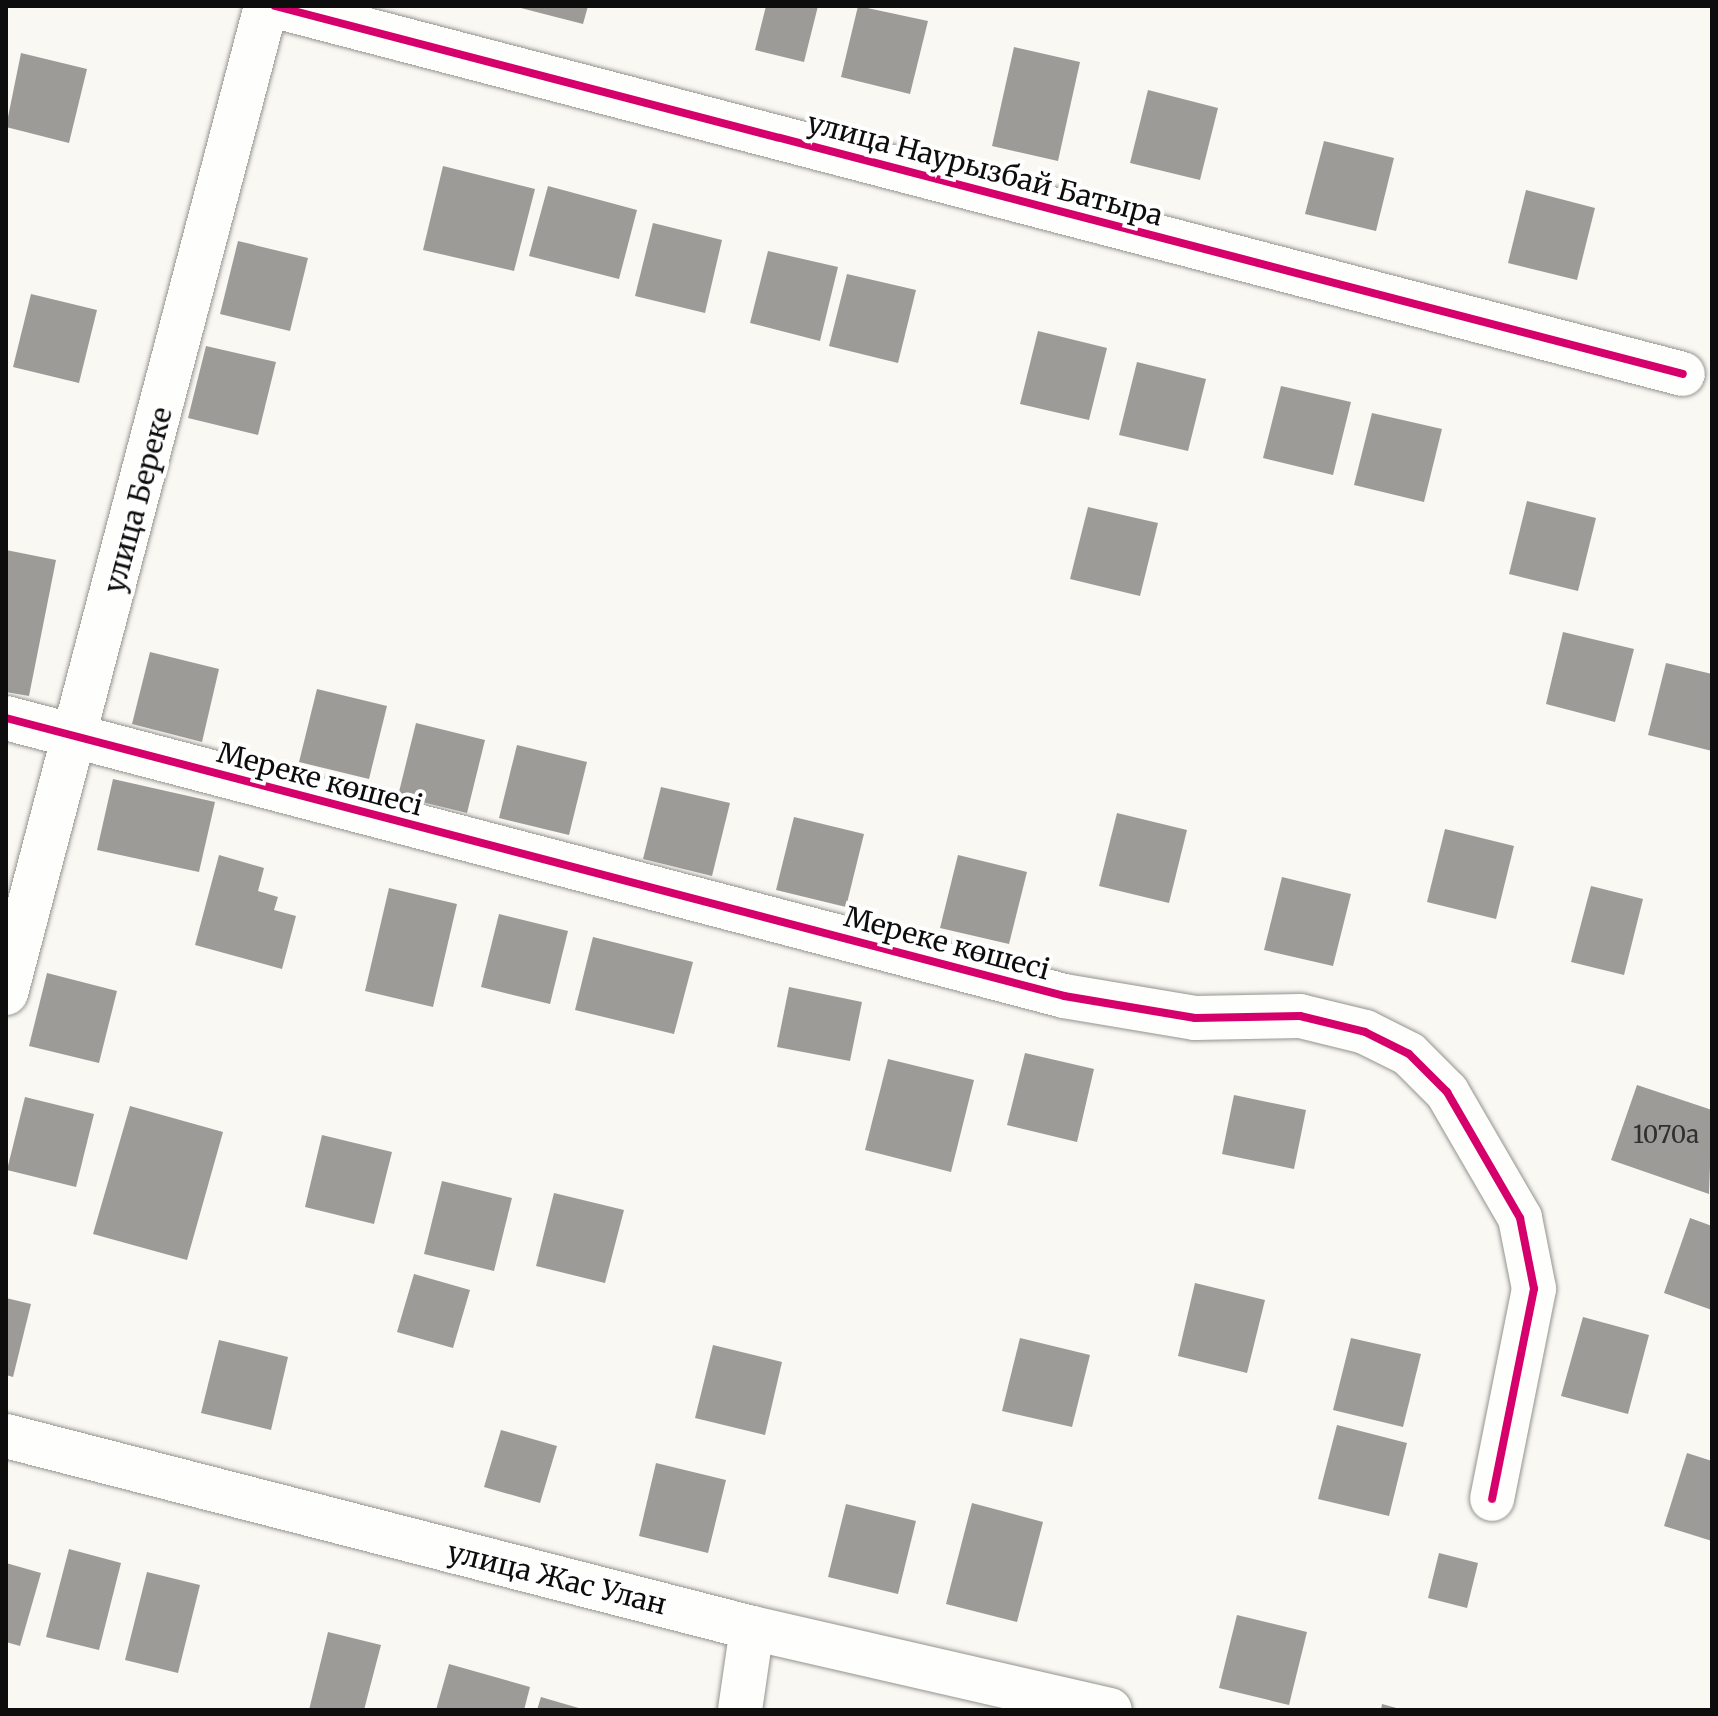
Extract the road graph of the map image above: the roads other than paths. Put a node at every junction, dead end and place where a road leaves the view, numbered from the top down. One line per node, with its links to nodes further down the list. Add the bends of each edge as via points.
1 (266, 6): 5 (street, улица Береке)
2 (275, 6): 3 (street, улица Наурызбай Батыра)
3 (1683, 374)
4 (6, 718): 5 (street, Мереке көшесі)
5 (77, 738): 6 (street, улица Береке); 8 (street, Мереке көшесі, via 1064,996 1195,1018 1300,1016 1365,1032 1409,1054 1447,1092 1520,1218 1534,1289)
6 (6, 993)
7 (6, 1436): 9 (street, улица Жас Улан)
8 (1492, 1499)
9 (752, 1628): 10 (street); 11 (street, улица Жас Улан)
10 (740, 1710)
11 (1110, 1710)

